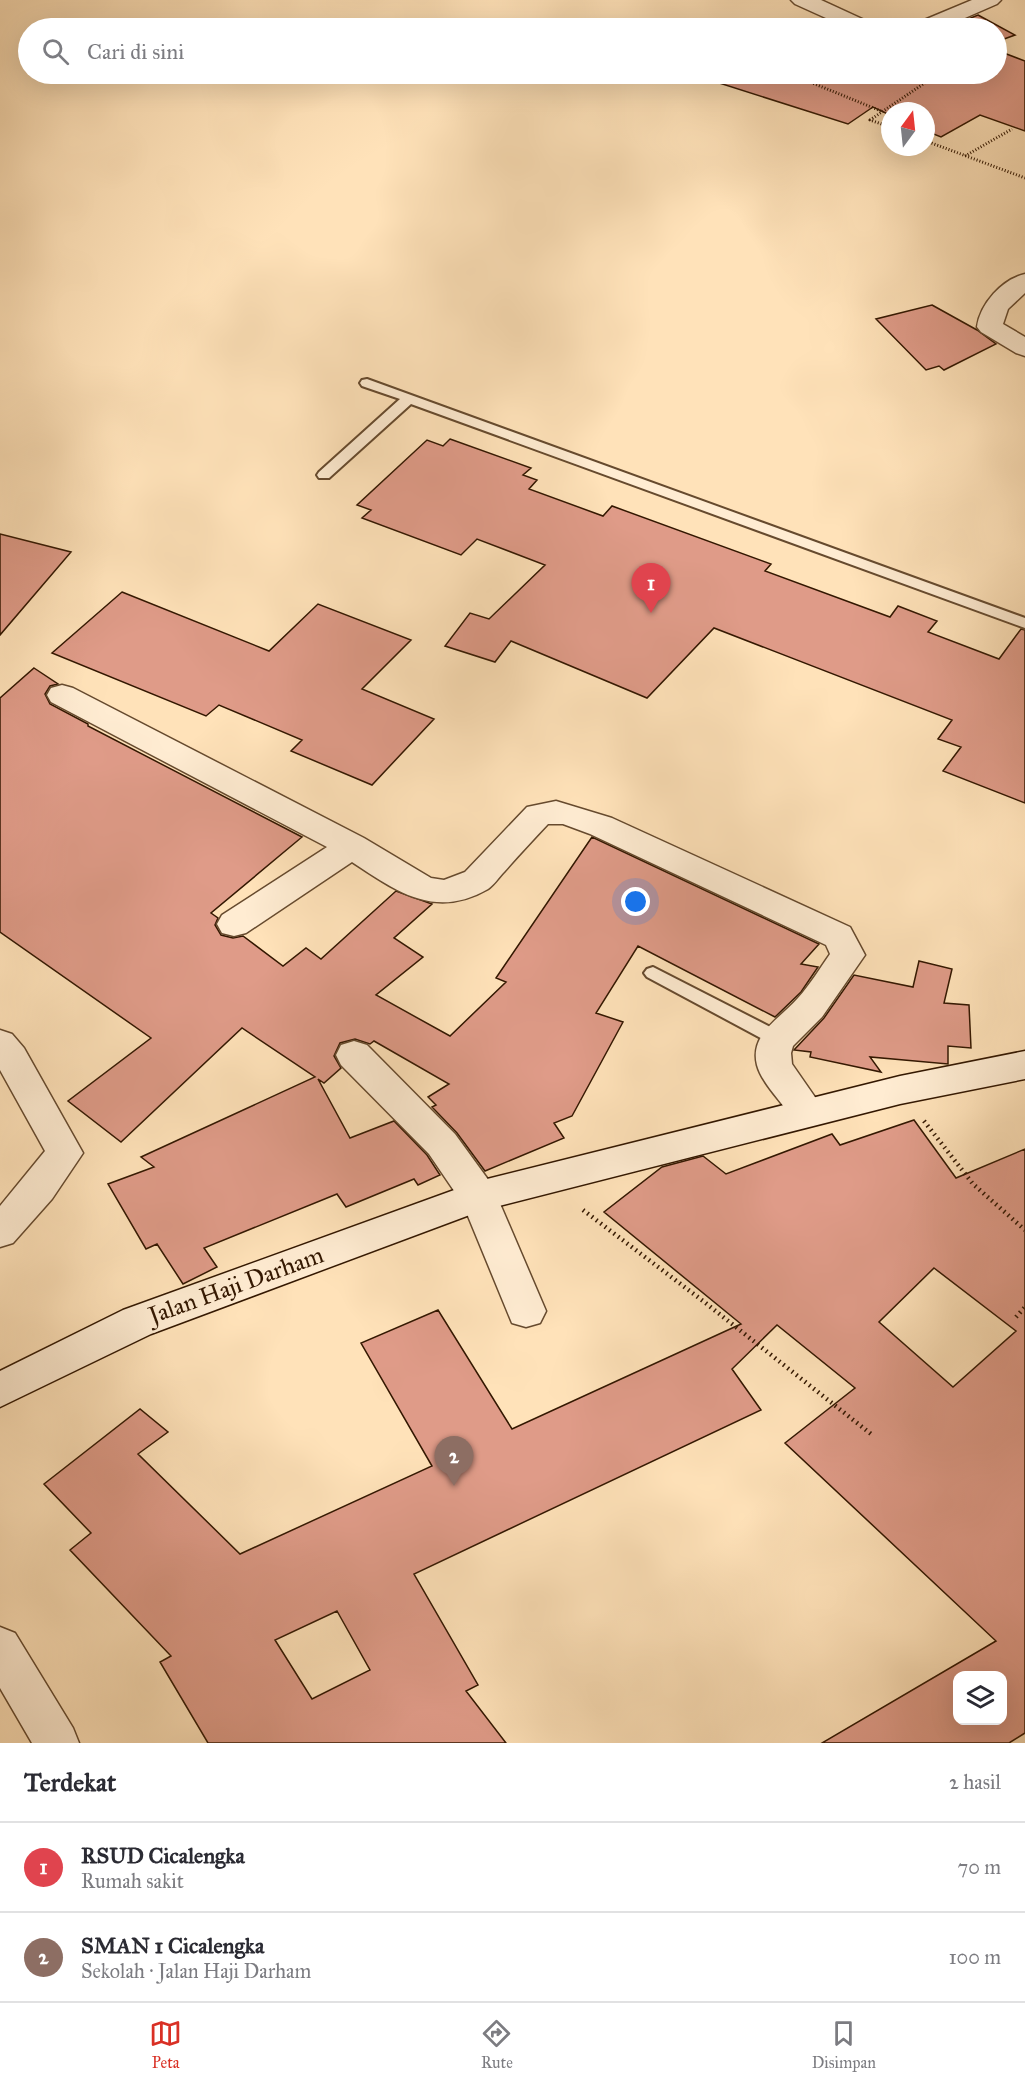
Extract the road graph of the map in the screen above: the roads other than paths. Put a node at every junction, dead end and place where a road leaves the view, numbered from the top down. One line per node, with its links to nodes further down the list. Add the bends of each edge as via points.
1 (802, 0): 3 (street)
2 (990, 0): 4 (street)
3 (844, 18)
4 (948, 18)
5 (1025, 281): 6 (street, via 990,314 990,327)
6 (1025, 348)
7 (367, 383): 8 (lane)
8 (408, 399): 9 (lane); 10 (lane)
9 (324, 475)
10 (1025, 623)
11 (63, 695): 12 (street)
12 (352, 846): 13 (street); 15 (street, via 424,889 446,892 477,880 538,815 568,813 601,826 838,936 848,955 810,1008)
13 (234, 924)
14 (653, 973): 15 (lane)
15 (778, 1039): 19 (street, via 773,1053 775,1067)
16 (0, 1043): 21 (street, via 64,1153)
17 (354, 1055): 20 (street, via 442,1144)
18 (1025, 1065): 19 (street, Jalan Haji Darham)
19 (808, 1113): 20 (street, Jalan Haji Darham)
20 (479, 1196): 22 (street); 23 (street, Jalan Haji Darham, via 137,1322)
21 (0, 1232)
22 (526, 1311)
23 (0, 1390)
24 (0, 1647): 25 (street)
25 (45, 1739)

